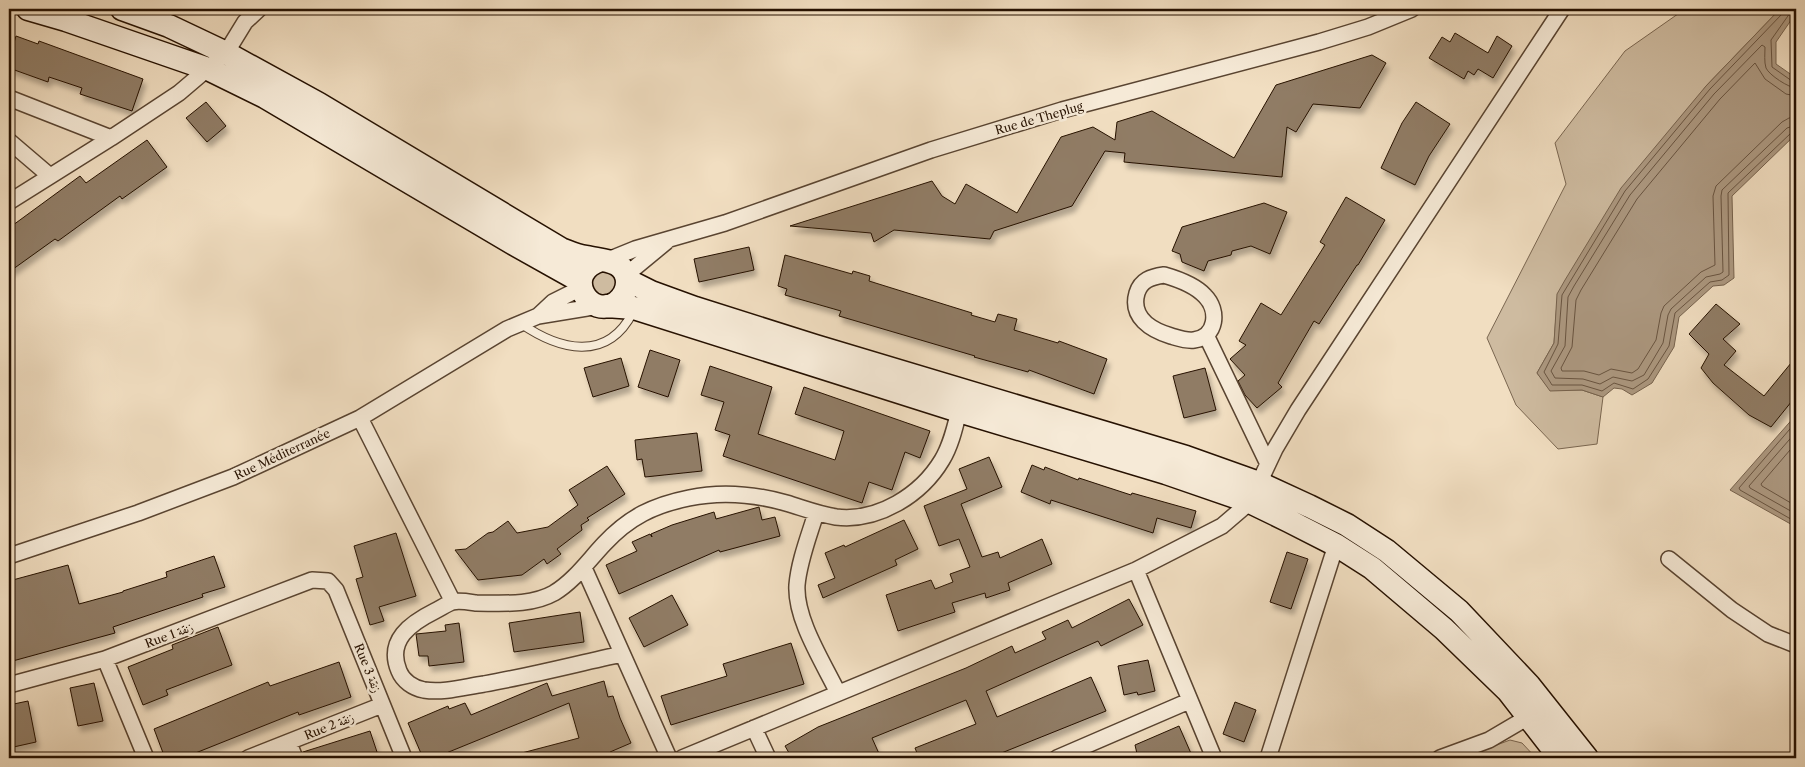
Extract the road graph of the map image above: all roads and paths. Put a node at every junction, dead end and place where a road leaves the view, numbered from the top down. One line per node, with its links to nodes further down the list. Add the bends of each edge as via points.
1 (28, 9): 8 (street)
2 (122, 9): 7 (street, via 169,26)
3 (259, 9): 6 (street)
4 (1412, 9): 14 (street, Rue de Theplug, via 1319,42 1062,110 931,150)
5 (1562, 9): 25 (street, via 1298,410)
6 (241, 15): 7 (street)
7 (226, 53): 8 (street); 15 (street, via 319,104 561,249)
8 (208, 69): 10 (street, via 179,93); 17 (street, via 266,97)
9 (9, 98): 10 (street)
10 (111, 138): 12 (street)
11 (9, 141): 12 (street)
12 (50, 176): 13 (street)
13 (9, 202)
14 (669, 240): 15 (street); 16 (street)
15 (604, 260): 16 (street, via 616,263); 17 (street, via 587,267)
16 (626, 278): 18 (street, via 623,296 613,304); 25 (street, via 652,292 704,310 1186,457)
17 (581, 284): 18 (street, via 587,299); 20 (street, Rue Méditerranée)
18 (603, 306): 19 (street); 20 (street, Rue Méditerranée)
19 (634, 308): 21 (lane, via 617,334 586,346 562,345); 23 (street)
20 (538, 316): 21 (street, Rue Méditerranée)
21 (520, 323): 24 (street, Rue Méditerranée)
22 (1206, 336): 22 (street, via 1213,326 1214,311 1204,294 1185,282 1164,275 1141,284 1135,306 1146,324 1159,332 1187,340); 25 (street)
23 (959, 411): 25 (street, via 1166,473); 26 (street, via 950,444 942,459 926,481 904,499 874,513 855,517)
24 (360, 418): 28 (street, Rue Méditerranée, via 233,477); 33 (street)
25 (1259, 483): 27 (street); 31 (street, via 1222,526); 41 (street, via 1347,525 1388,551 1460,611 1529,685)
26 (816, 513): 30 (street, via 758,496 716,493 689,498 657,506 630,520); 38 (street, via 797,585 799,602 805,625)
27 (1336, 545): 41 (street, via 1372,568 1444,629 1508,692); 53 (street)
28 (9, 556)
29 (1669, 559): 34 (street, via 1732,610 1768,634)
30 (584, 568): 33 (street, via 553,594 537,600); 35 (street)
31 (1136, 570): 38 (street); 39 (street)
32 (328, 581): 36 (street, Rue 1 زنقة, via 312,580); 40 (street, Rue 3 زنقة, via 336,590)
33 (453, 602): 35 (street, via 412,624 401,635 396,649 399,673 406,682 421,690 437,691 505,680)
34 (1796, 644)
35 (622, 654): 48 (street)
36 (105, 659): 37 (street, Rue 1 زنقة); 44 (street)
37 (9, 685)
38 (838, 693): 42 (street)
39 (1189, 700): 51 (street); 52 (street)
40 (382, 705): 43 (street, Rue 2 زنقة); 47 (street, Rue 3 زنقة)
41 (1537, 711): 54 (street, via 1489,740); 55 (street); 56 (street)
42 (754, 728): 49 (street); 50 (street)
43 (289, 743): 45 (street, Rue 2 زنقة); 46 (street)
44 (146, 758)
45 (248, 758)
46 (295, 758)
47 (404, 758)
48 (669, 758)
49 (682, 758)
50 (768, 758)
51 (1057, 758)
52 (1214, 758)
53 (1268, 758)
54 (1440, 758)
55 (1560, 758)
56 (1586, 758)

